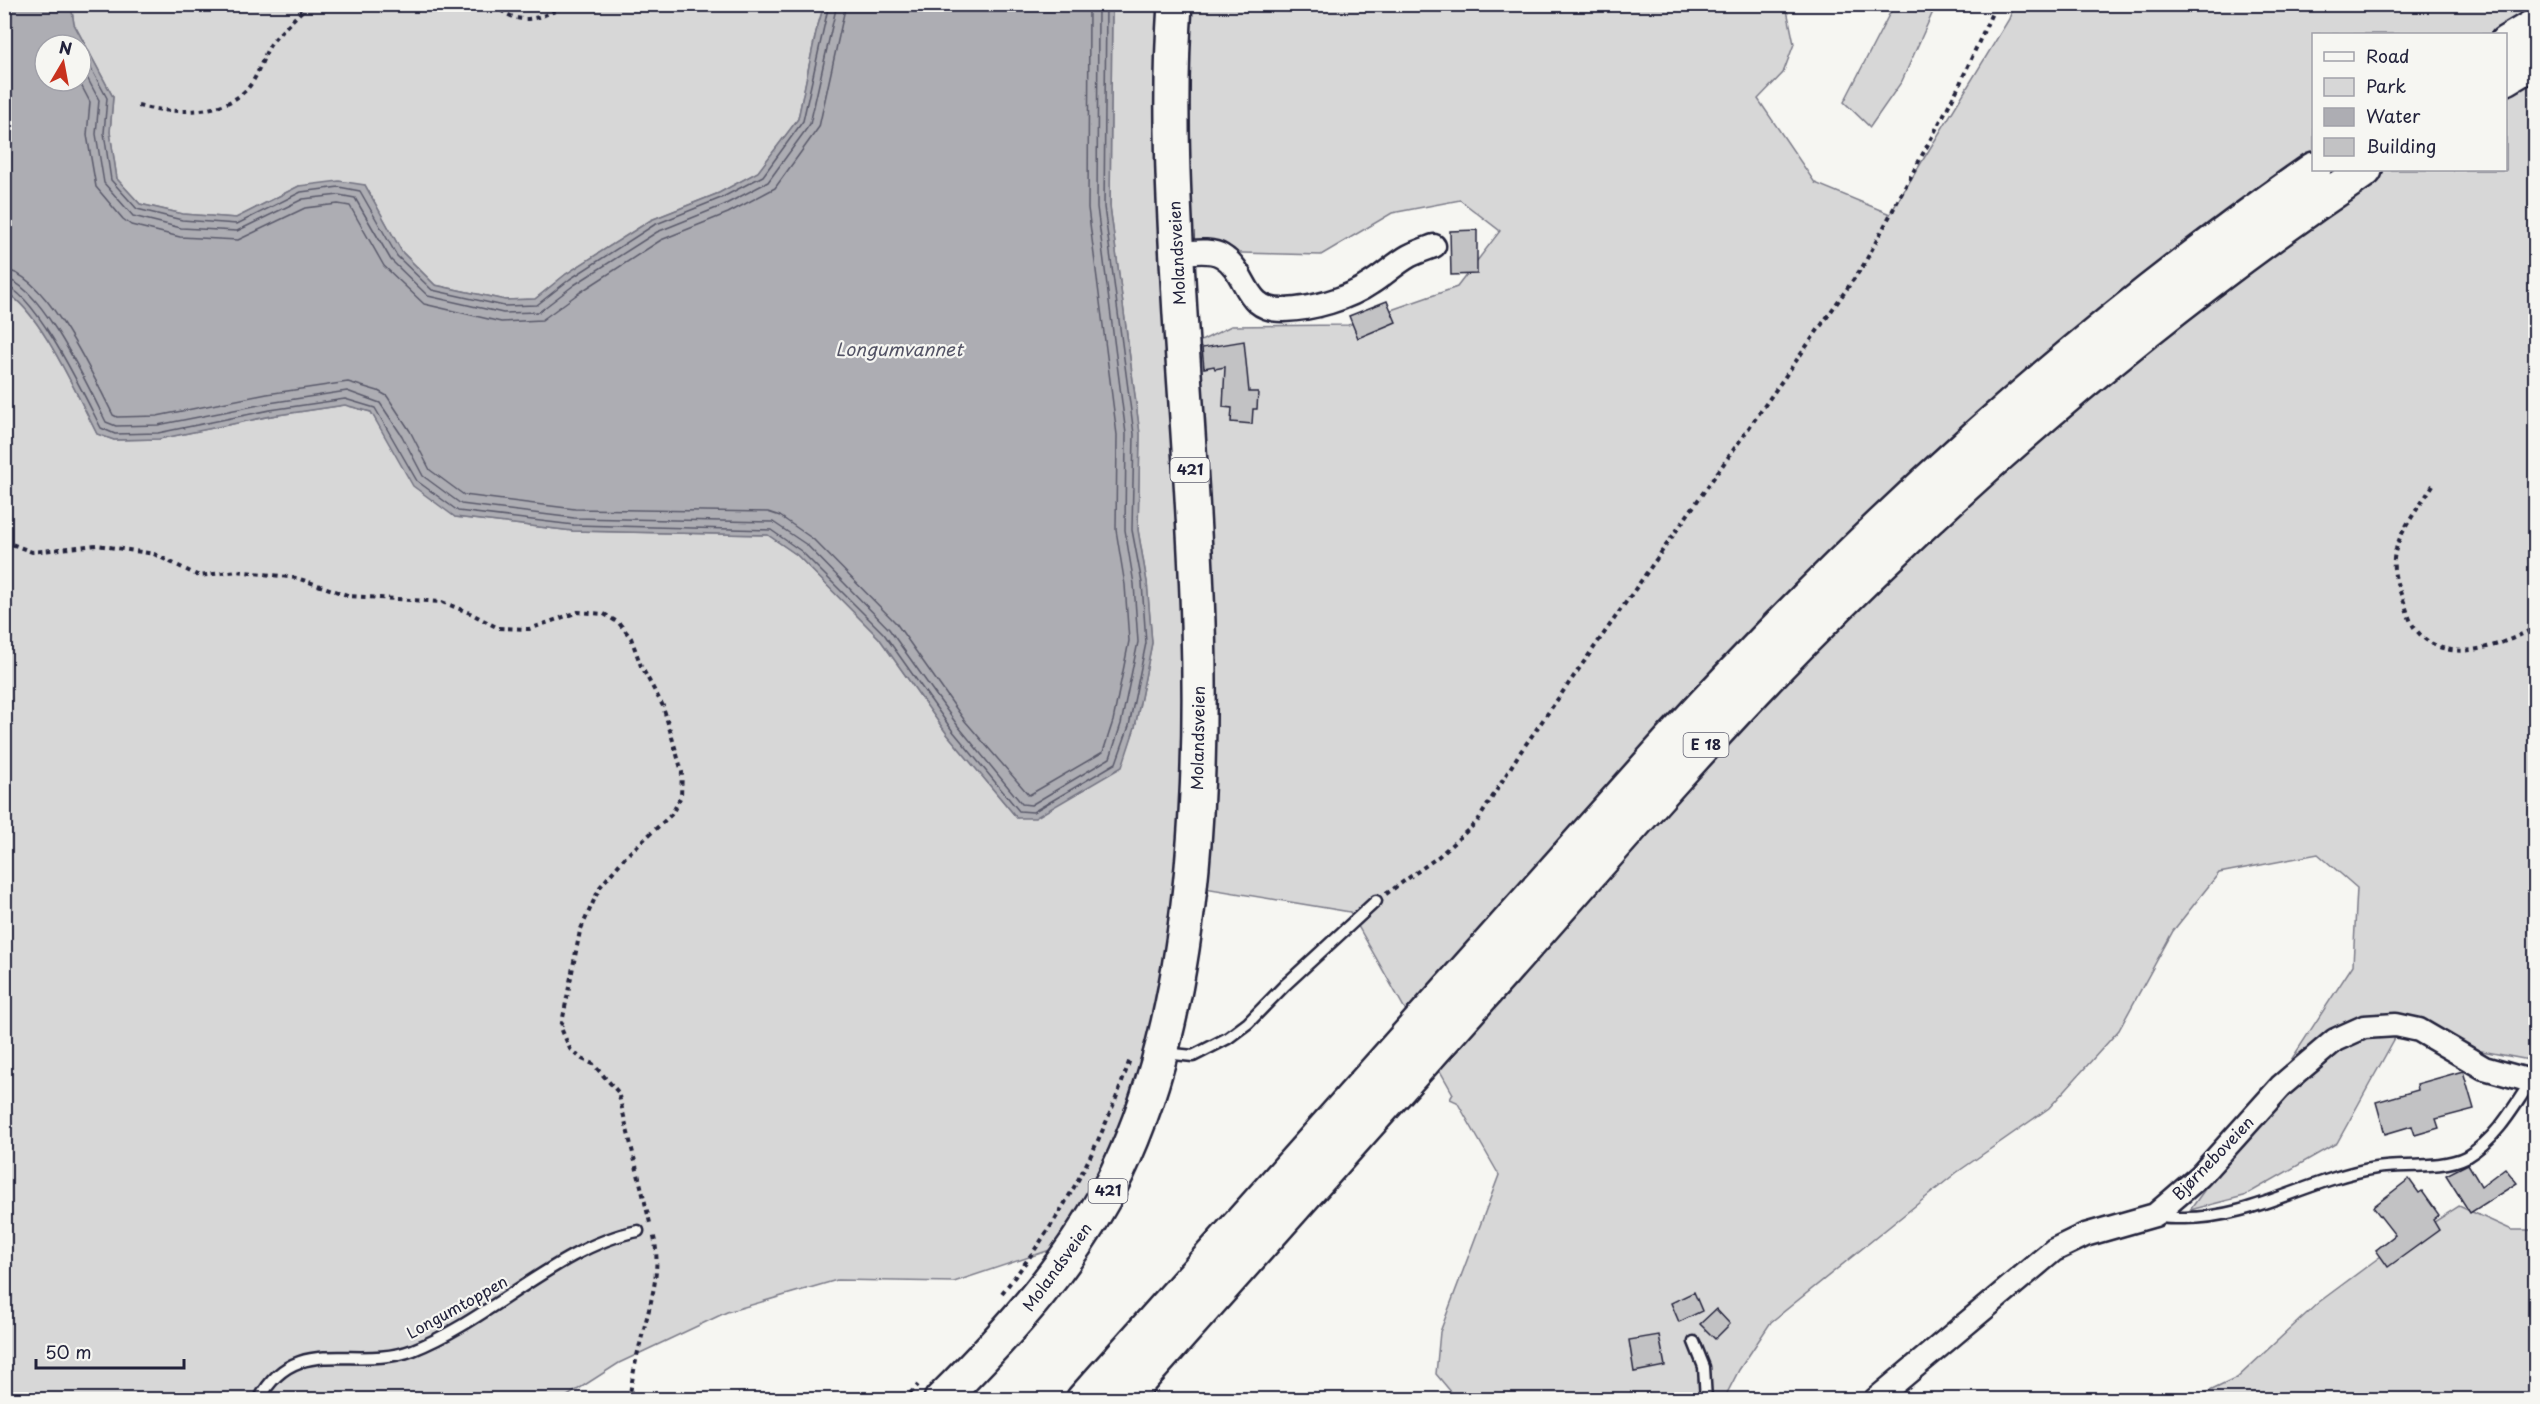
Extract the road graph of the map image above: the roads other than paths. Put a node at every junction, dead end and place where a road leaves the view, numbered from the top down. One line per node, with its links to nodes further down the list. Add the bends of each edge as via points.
1 (1175, 4): 9 (main road, Molandsveien / 421, via 1171,138)
2 (2535, 25): 3 (main road)
3 (2507, 42)
4 (2535, 60): 5 (main road)
5 (2507, 77)
6 (2312, 170): 18 (main road, E 18, via 2213,241 2061,361 1837,565 1669,742)
7 (2364, 171): 19 (main road, E 18, via 2254,247 2103,365 1883,562 1700,751)
8 (1434, 246): 9 (street, via 1408,256 1346,296 1282,310 1255,302 1222,255)
9 (1176, 254): 11 (main road, Molandsveien / 421, via 1194,540 1200,739 1185,936 1172,1013)
10 (1376, 901): 11 (lane, via 1228,1038 1193,1056)
11 (1147, 1051): 16 (main road, Molandsveien / 421, via 1148,1096 1101,1204 1020,1317)
12 (2533, 1081): 13 (lane, via 2484,1145 2463,1158 2375,1168 2231,1215 2203,1219); 13 (street, Bjørneboveien, via 2484,1068 2419,1030 2396,1025 2364,1027 2335,1040 2281,1086 2200,1176)
13 (2155, 1215): 21 (street, Bjørneboveien, via 2085,1235 2054,1250)
14 (638, 1231): 17 (lane, Longumtoppen, via 598,1242 500,1303 415,1349 380,1358 327,1357 293,1364 275,1375)
15 (1694, 1342): 20 (lane, via 1704,1367)
16 (932, 1390)
17 (259, 1400)
18 (1083, 1400)
19 (1122, 1400)
20 (1706, 1400)
21 (1875, 1400)

